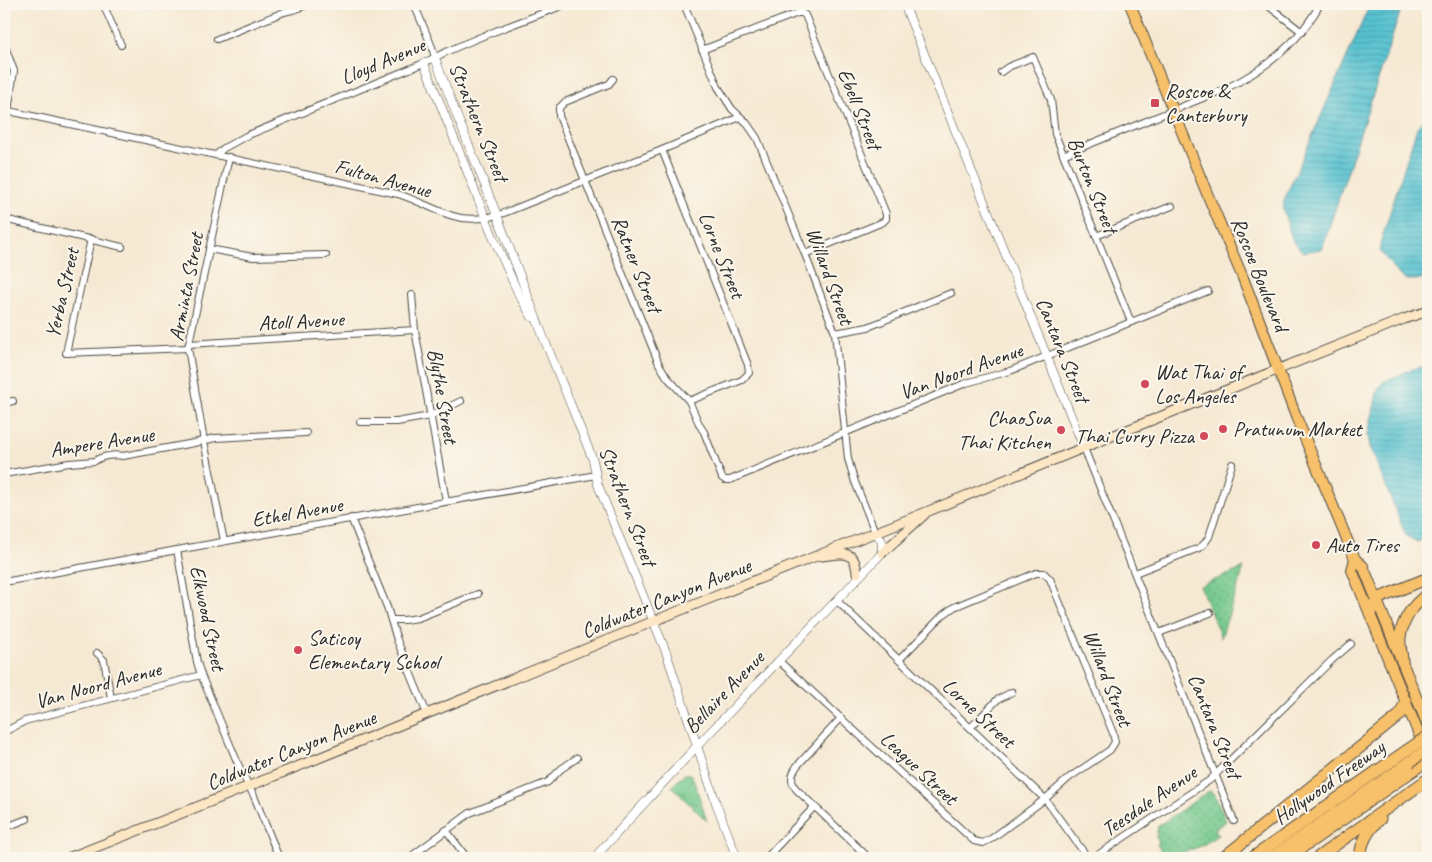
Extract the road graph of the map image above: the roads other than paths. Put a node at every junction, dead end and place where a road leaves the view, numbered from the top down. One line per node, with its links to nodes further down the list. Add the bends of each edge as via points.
1 (103, 4): 14 (street)
2 (309, 4): 10 (street)
3 (414, 4): 16 (street, Strathern Street)
4 (566, 4): 16 (street, Lloyd Avenue)
5 (684, 4): 15 (street, Willard Street)
6 (904, 4): 48 (street, Cantara Street)
7 (1130, 4): 21 (main road, Roscoe Boulevard)
8 (1266, 4): 11 (street)
9 (1320, 4): 11 (street)
10 (295, 6): 12 (street)
11 (1302, 32): 21 (street, via 1275,58 1242,81)
12 (217, 39)
13 (4, 44): 20 (street, via 14,71)
14 (121, 45)
15 (702, 50): 22 (street, Willard Street, via 724,98); 36 (street, Ebell Street, via 798,13 805,15 886,219)
16 (435, 58): 17 (street, Lloyd Avenue); 29 (street, Strathern Street)
17 (424, 63): 24 (street, Lloyd Avenue, via 246,136); 30 (street, Strathern Street)
18 (1001, 72): 25 (street, Burton Street, via 1033,57 1050,100 1055,134)
19 (613, 79): 27 (street, Ratner Street, via 609,84 565,102 559,108)
20 (6, 110): 24 (street, Fulton Avenue)
21 (1173, 110): 25 (street); 49 (main road, Roscoe Boulevard)
22 (740, 117): 23 (street, Fulton Avenue); 36 (street, Willard Street, via 757,138)
23 (662, 150): 27 (street, Fulton Avenue); 52 (street, Lorne Street, via 749,373 742,380)
24 (216, 155): 26 (street, Fulton Avenue)
25 (1063, 155): 32 (street, Burton Street)
26 (229, 157): 30 (street, Fulton Avenue, via 398,194 454,216); 35 (street, Arminta Street)
27 (586, 181): 29 (street, Fulton Avenue); 52 (street, Ratner Street, via 659,364)
28 (1172, 206): 32 (street)
29 (497, 215): 30 (street, Fulton Avenue); 45 (street, Strathern Street)
30 (486, 217): 45 (street, Strathern Street, via 519,295)
31 (4, 219): 33 (street)
32 (1096, 236): 42 (street, Burton Street)
33 (91, 239): 34 (street); 47 (street, Yerba Street)
34 (122, 247)
35 (209, 249): 37 (street, via 252,257); 46 (street, Arminta Street)
36 (805, 254): 44 (street, Willard Street)
37 (326, 255)
38 (1208, 290): 42 (street, Van Noord Avenue)
39 (951, 293): 44 (street, via 868,328)
40 (412, 295): 43 (street, Blythe Street)
41 (1428, 311): 49 (main road, Coldwater Canyon Avenue)
42 (1131, 322): 48 (street, Van Noord Avenue)
43 (414, 330): 46 (street, Atoll Avenue); 54 (street, Blythe Street)
44 (835, 333): 56 (street, Willard Street)
45 (543, 336): 62 (street, Strathern Street, via 593,460)
46 (188, 346): 47 (street, Atoll Avenue); 58 (street, Arminta Street)
47 (66, 354)
48 (1047, 356): 56 (street, Van Noord Avenue, via 1010,371 966,383); 59 (street, Cantara Street)
49 (1278, 369): 59 (main road, Coldwater Canyon Avenue); 72 (main road, Roscoe Boulevard)
50 (13, 401): 53 (street)
51 (461, 401): 54 (street)
52 (689, 401): 63 (street, Ratner Street)
53 (4, 403)
54 (430, 416): 55 (street, via 397,422); 64 (street, Blythe Street)
55 (360, 422)
56 (845, 432): 63 (street, Van Noord Avenue); 67 (street, Willard Street, via 851,470)
57 (306, 433): 58 (street, Ampere Avenue)
58 (204, 441): 61 (street, Ampere Avenue); 68 (street, Arminta Street)
59 (1084, 448): 65 (main road, Coldwater Canyon Avenue); 73 (street, Cantara Street)
60 (1232, 464): 73 (street, via 1204,544)
61 (4, 474)
62 (596, 475): 64 (street, Ethel Avenue); 84 (street, Strathern Street)
63 (725, 480)
64 (446, 501): 66 (street, Ethel Avenue)
65 (930, 510): 67 (main road, Coldwater Canyon Avenue); 70 (main road)
66 (351, 518): 68 (street, Ethel Avenue); 83 (street)
67 (875, 532): 70 (street, via 882,541); 71 (main road, Coldwater Canyon Avenue); 74 (street, Willard Street, via 878,548)
68 (224, 541): 69 (street, Ethel Avenue)
69 (176, 550): 76 (street, Ethel Avenue); 91 (street, Elkwood Street)
70 (882, 553): 80 (street, Bellaire Avenue)
71 (812, 558): 74 (main road, via 851,556); 84 (main road, Coldwater Canyon Avenue)
72 (1355, 559): 79 (main road, Roscoe Boulevard, via 1363,566); 82 (main road, Roscoe Boulevard, via 1352,570)
73 (1134, 572): 85 (street, Cantara Street)
74 (857, 573): 80 (street)
75 (1428, 578): 79 (highway)
76 (4, 582)
77 (478, 594): 83 (street, via 418,618)
78 (1428, 594): 90 (highway, via 1411,610 1404,623 1400,638)
79 (1377, 599): 82 (highway); 90 (main road, Roscoe Boulevard)
80 (836, 600): 88 (street, Lorne Street); 89 (street, Bellaire Avenue)
81 (1210, 613): 85 (street)
82 (1370, 613): 94 (main road, Roscoe Boulevard)
83 (390, 620): 95 (street)
84 (654, 622): 95 (main road, Coldwater Canyon Avenue); 102 (street, Strathern Street)
85 (1159, 633): 107 (street, Cantara Street)
86 (1351, 644): 107 (street, Teesdale Avenue)
87 (97, 653): 93 (street, via 104,660)
88 (899, 660): 98 (street, Lorne Street); 110 (street, Willard Street, via 954,607 1036,573 1044,573 1050,578 1115,742 1110,750)
89 (779, 661): 96 (street, League Street); 102 (street, Bellaire Avenue)
90 (1402, 661): 97 (main road, Roscoe Boulevard)
91 (201, 675): 93 (street, Van Noord Avenue); 109 (street, Elkwood Street)
92 (1012, 692): 98 (street, via 997,700)
93 (111, 698): 99 (street, Van Noord Avenue, via 25,721)
94 (1406, 701): 105 (main road, Roscoe Boulevard); 126 (highway, via 1400,715)
95 (427, 714): 109 (main road, Coldwater Canyon Avenue)
96 (842, 718): 110 (street, League Street, via 974,841 991,839); 111 (street, via 792,772 793,784)
97 (1428, 726)
98 (971, 727): 110 (street, Lorne Street)
99 (4, 732)
100 (1428, 736): 106 (highway, Hollywood Freeway, bridge)
101 (1428, 743): 106 (highway)
102 (697, 746): 121 (street, Bellaire Avenue); 122 (street, Strathern Street)
103 (1428, 749): 106 (highway, bridge)
104 (577, 758): 115 (street, via 548,782 470,813)
105 (1428, 758): 106 (highway, Hollywood Freeway)
106 (1409, 760): 127 (highway, Hollywood Freeway); 128 (highway); 129 (highway); 130 (highway, Hollywood Freeway)
107 (1215, 774): 113 (street, Cantara Street); 125 (street, Teesdale Avenue)
108 (1424, 782): 131 (highway); 132 (highway, via 1374,825 1362,845)
109 (249, 786): 117 (main road, Coldwater Canyon Avenue); 118 (street, Elkwood Street)
110 (1045, 798): 124 (street, Lorne Street)
111 (814, 807): 116 (street); 123 (street)
112 (27, 818): 114 (street)
113 (1234, 821)
114 (4, 828)
115 (446, 830): 119 (street); 120 (street)
116 (770, 854)
117 (68, 858)
118 (280, 858)
119 (409, 858)
120 (467, 858)
121 (594, 858)
122 (737, 858)
123 (869, 858)
124 (1088, 858)
125 (1093, 858)
126 (1223, 858)
127 (1252, 858)
128 (1262, 858)
129 (1271, 858)
130 (1287, 858)
131 (1317, 858)
132 (1360, 858)

